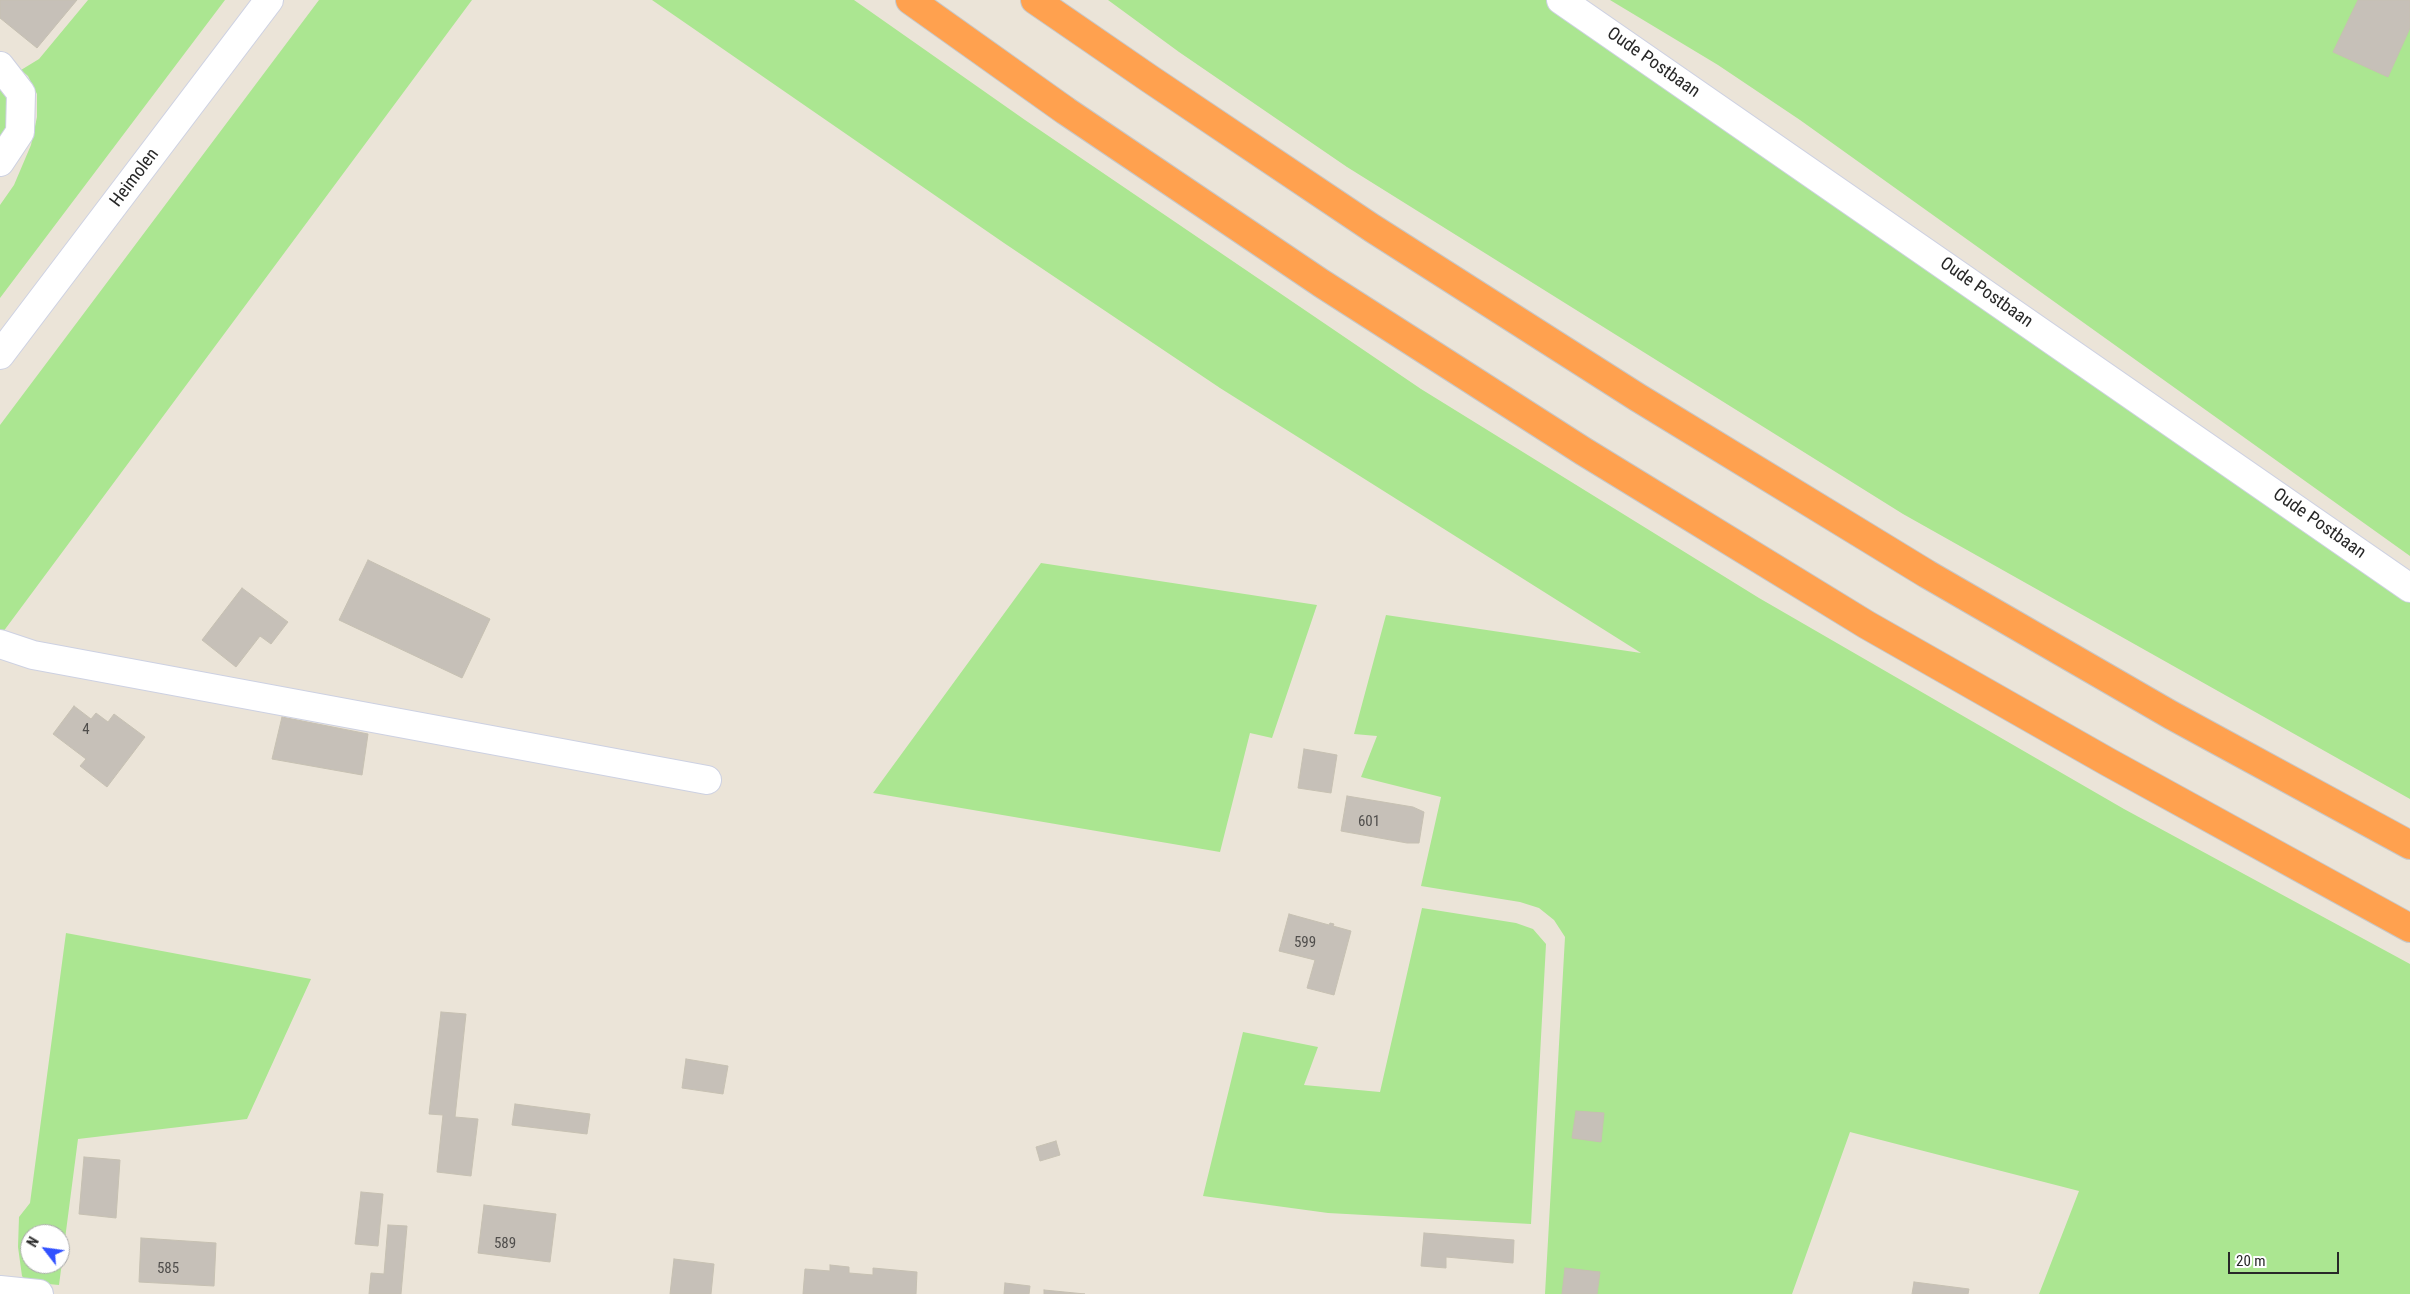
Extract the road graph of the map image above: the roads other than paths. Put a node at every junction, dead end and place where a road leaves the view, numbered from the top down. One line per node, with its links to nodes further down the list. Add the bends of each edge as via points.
1 (270, 0): 7 (street, Heimolen)
2 (910, 0): 12 (highway, via 1066,111 1321,283 1591,456 1866,625)
3 (1036, 0): 11 (highway, via 1372,228 1637,397 1961,593 2171,715)
4 (1561, 0): 8 (street, Oude Postbaan)
5 (0, 66): 6 (street, via 21,93 20,132)
6 (0, 162)
7 (0, 355)
8 (2410, 588)
9 (0, 644): 10 (street, via 34,655)
10 (707, 780)
11 (2410, 845)
12 (2410, 928)
13 (0, 1290): 14 (street)
14 (39, 1294)

